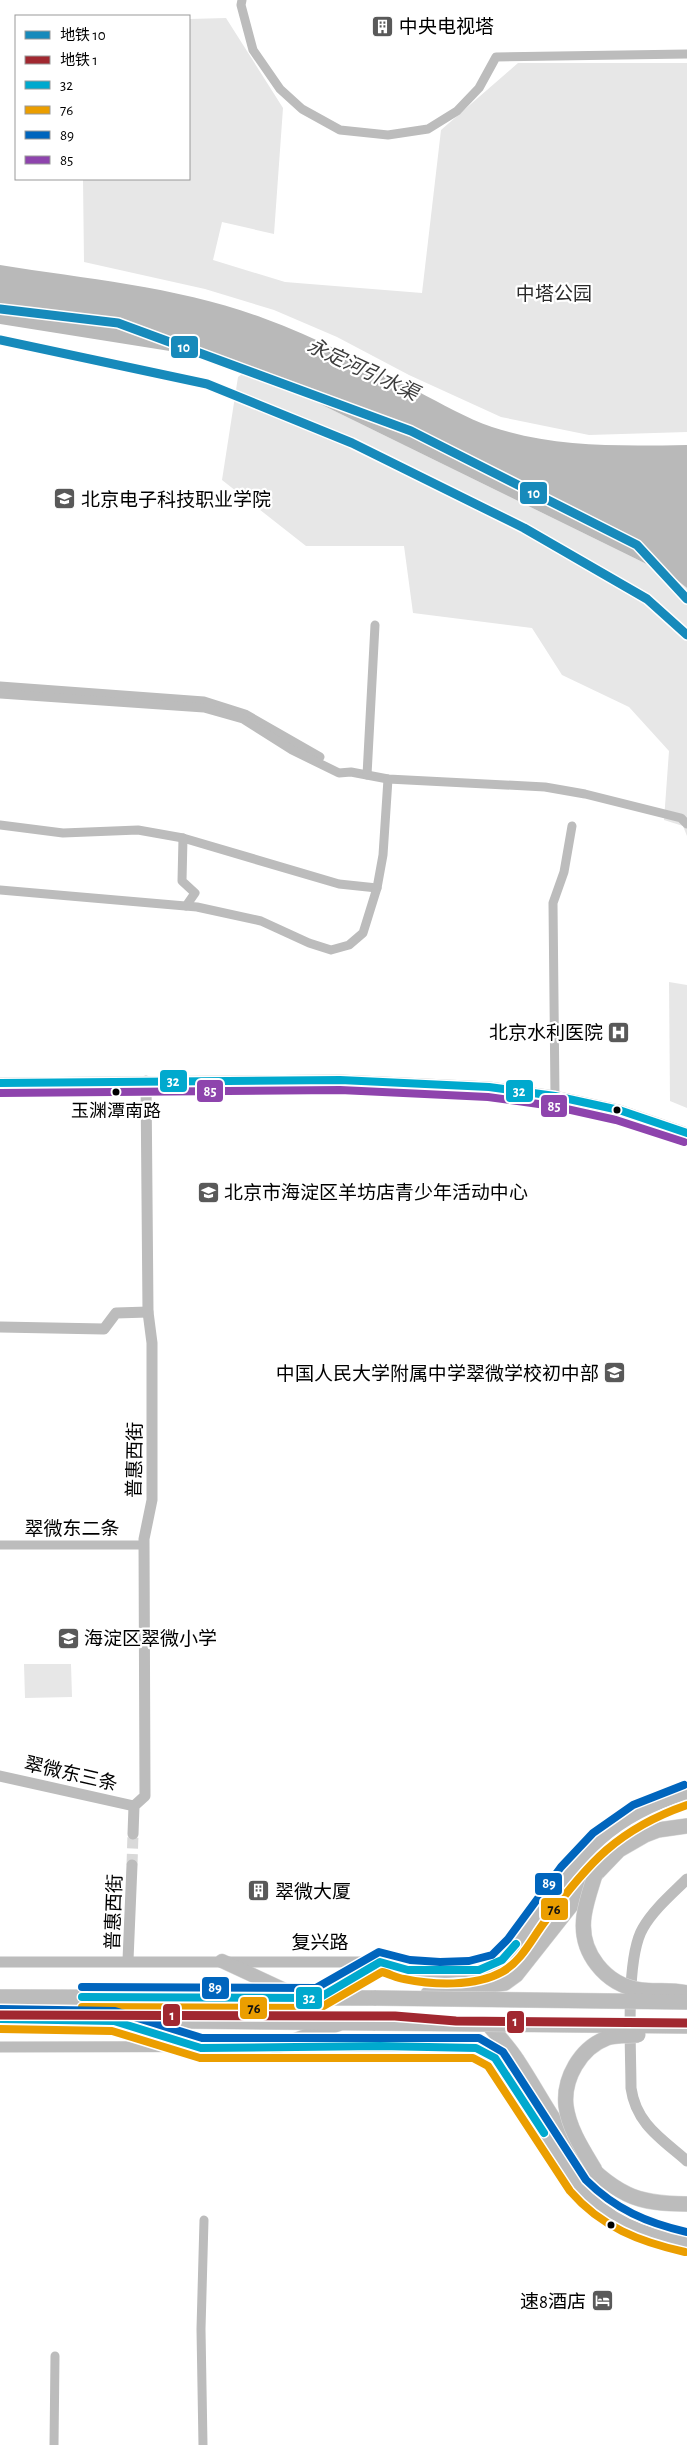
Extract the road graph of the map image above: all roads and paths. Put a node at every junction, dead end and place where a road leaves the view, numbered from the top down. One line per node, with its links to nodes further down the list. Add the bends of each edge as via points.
1 (242, 0): 2 (street, via 253,50 280,89 302,109 340,130 388,135 428,129 457,111 479,88 496,57)
2 (687, 54)
3 (375, 625): 7 (street)
4 (0, 686): 6 (street, via 204,701 246,714)
5 (0, 694): 6 (street, via 204,708 243,719 292,750 339,772)
6 (352, 772): 7 (street)
7 (367, 775): 8 (street)
8 (388, 779): 9 (street, via 545,787 681,818); 13 (street, via 384,855)
9 (687, 824)
10 (0, 825): 12 (street, via 63,832 138,830)
11 (572, 826): 18 (street, via 564,872 553,903)
12 (183, 838): 13 (street, via 339,884); 15 (street, via 182,881 195,893)
13 (377, 888): 15 (street, via 363,933 349,945 331,950 261,921)
14 (0, 890): 15 (street)
15 (186, 906)
16 (146, 1082): 17 (street); 18 (street, via 340,1080 489,1087); 20 (street, 普惠西街)
17 (0, 1083)
18 (555, 1096): 19 (street, via 619,1110)
19 (687, 1133)
20 (148, 1312): 21 (street, via 116,1313 104,1329); 23 (street, 普惠西街, via 152,1343 152,1500)
21 (0, 1327)
22 (0, 1545): 23 (street, 翠微东二条)
23 (144, 1545): 26 (street, 普惠西街, via 145,1796)
24 (0, 1776): 26 (street, 翠微东三条)
25 (687, 1794): 35 (street, 复兴路, via 632,1815 596,1843 510,1952 491,1966 466,1971 408,1970)
26 (134, 1806): 28 (street, 普惠西街)
27 (687, 1826): 30 (highway, via 658,1830 638,1838 619,1850)
28 (133, 1834)
29 (132, 1865): 32 (street, 普惠西街)
30 (596, 1875): 36 (highway, bridge, via 586,1904 584,1930 586,1946 600,1969 626,1986); 40 (highway, bridge, via 516,1975 505,1983)
31 (687, 1879): 51 (street, via 654,1912 642,1929 636,1946 632,1969 631,2088 633,2102 643,2121)
32 (128, 1960): 33 (street, 复兴路); 34 (street, 复兴路)
33 (222, 1961): 35 (street, 复兴路); 38 (main road)
34 (0, 1962)
35 (380, 1962): 39 (main road)
36 (687, 1993)
37 (0, 1997): 38 (highway)
38 (303, 1998): 39 (highway)
39 (319, 1998): 40 (highway, bridge)
40 (402, 1998): 41 (highway, bridge)
41 (687, 2002)
42 (0, 2019): 43 (highway)
43 (114, 2021): 44 (highway); 50 (main road)
44 (341, 2023): 45 (highway, bridge); 49 (main road)
45 (488, 2024): 46 (highway, bridge); 52 (highway, bridge, via 516,2058 574,2150)
46 (687, 2026)
47 (687, 2032): 52 (highway, bridge, via 607,2038 580,2058 569,2080 566,2108)
48 (0, 2047): 50 (street)
49 (276, 2047): 50 (street); 55 (street, via 465,2047 483,2051 495,2058 578,2186 593,2203 625,2224)
50 (201, 2048)
51 (687, 2161)
52 (594, 2170): 53 (highway, via 616,2187 640,2199)
53 (687, 2204)
54 (204, 2220): 58 (street, via 201,2329)
55 (687, 2242)
56 (55, 2356): 57 (street)
57 (54, 2445)
58 (203, 2445)

